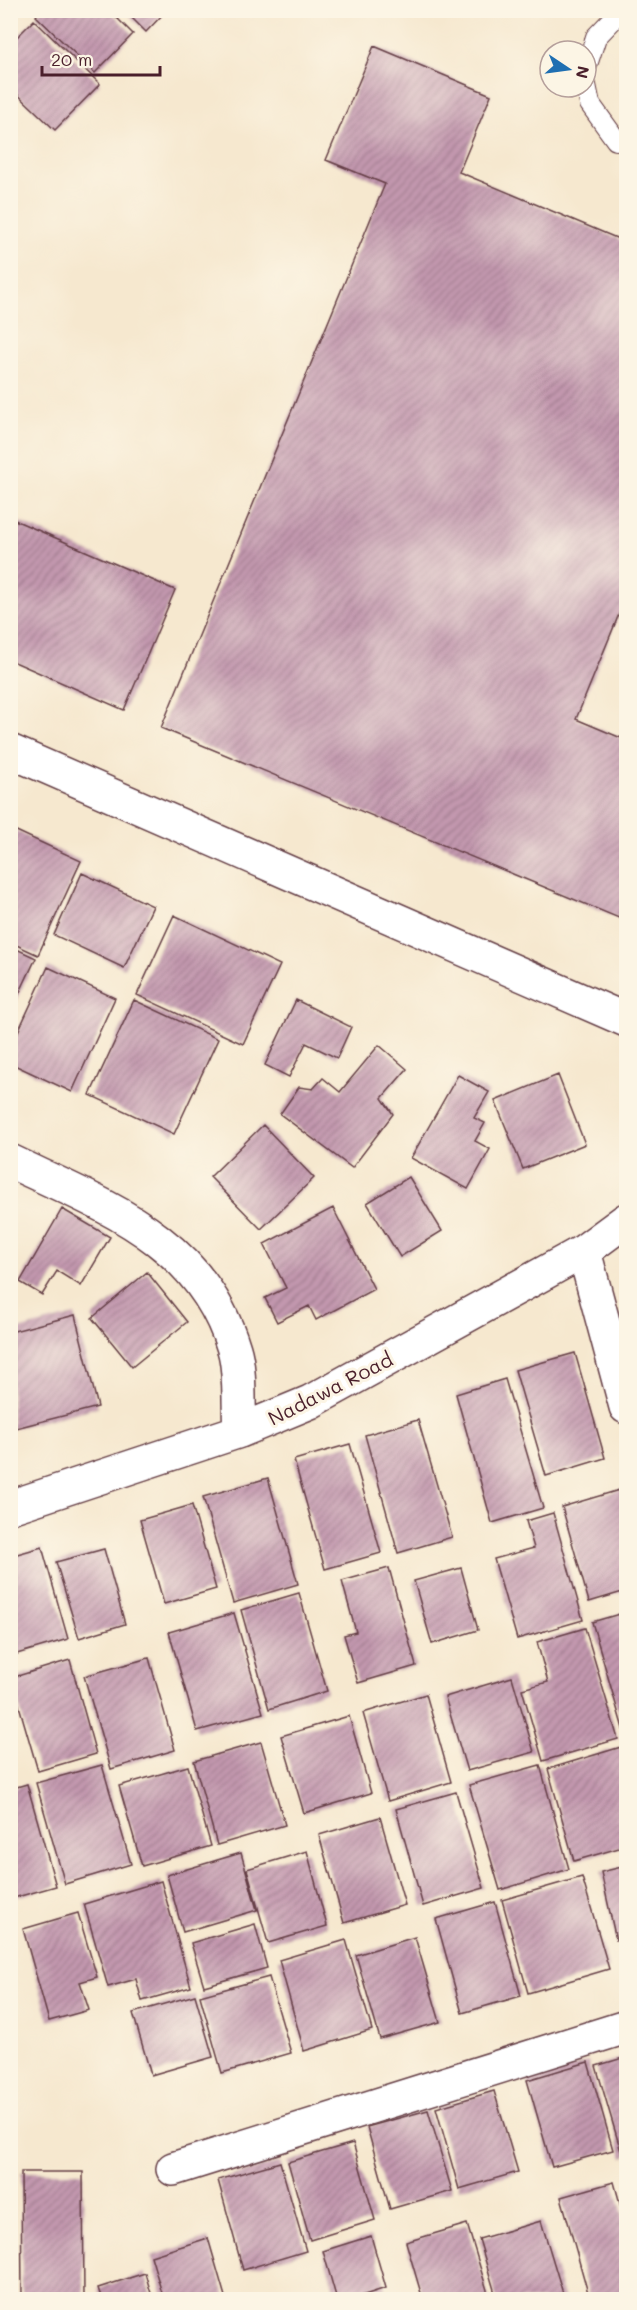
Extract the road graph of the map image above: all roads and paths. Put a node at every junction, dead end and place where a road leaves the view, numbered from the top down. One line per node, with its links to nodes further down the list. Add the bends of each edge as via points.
1 (622, 10): 2 (lane)
2 (595, 39)
3 (589, 99): 4 (lane)
4 (616, 140)
5 (10, 752): 6 (street)
6 (627, 1020)
7 (10, 1161): 11 (street, via 115,1211 163,1241 193,1273 220,1312 235,1351)
8 (627, 1220): 9 (street, Nadawa Road)
9 (584, 1251): 10 (street); 11 (street, Nadawa Road, via 310,1402)
10 (627, 1407)
11 (240, 1431): 12 (street, Nadawa Road)
12 (10, 1507)
13 (627, 2027): 14 (street)
14 (173, 2169)

